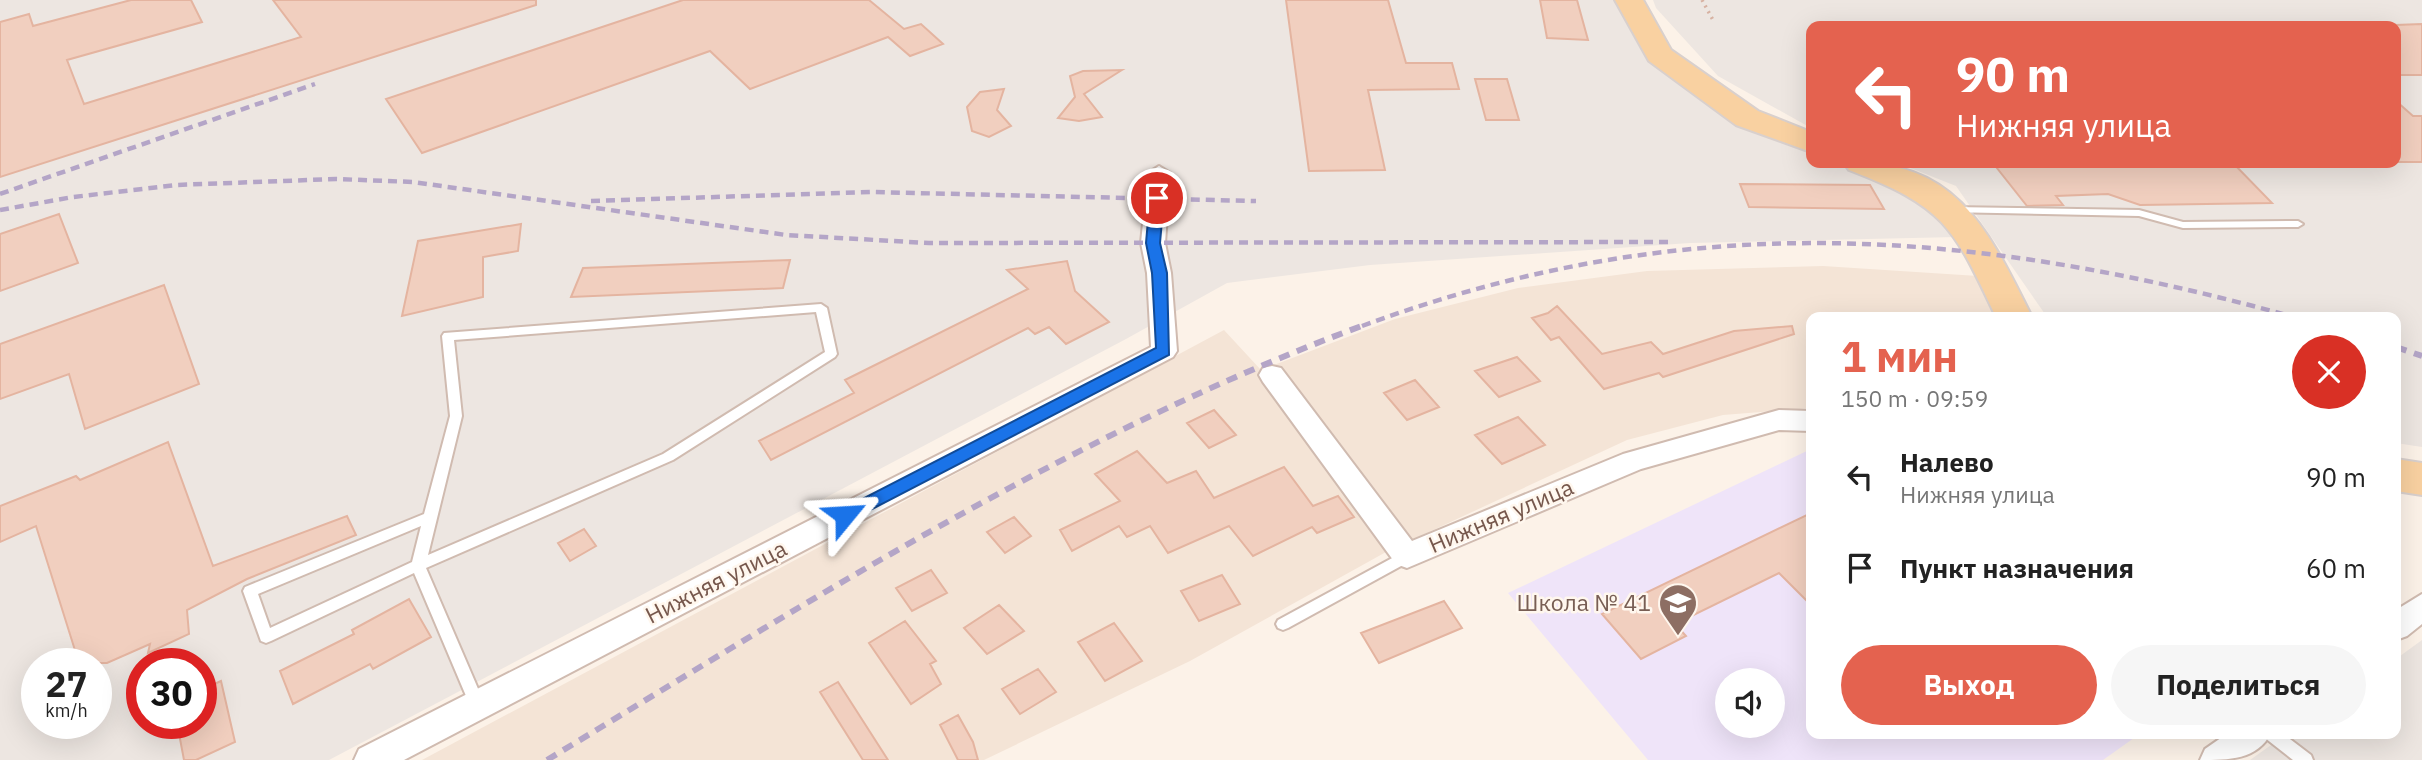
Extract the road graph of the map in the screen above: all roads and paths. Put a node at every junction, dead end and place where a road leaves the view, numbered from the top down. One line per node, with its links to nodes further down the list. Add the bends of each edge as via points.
1 (1629, 0): 4 (main road, via 1659,55 1722,103)
2 (1702, 0): 3 (path)
3 (1713, 20)
4 (1806, 141)
5 (1871, 168): 7 (main road, via 1924,191)
6 (1159, 173): 20 (street, Нижняя улица, via 1153,243 1160,273 1164,351)
7 (1951, 210): 8 (lane, via 2139,214 2183,225); 9 (main road, via 1980,249)
8 (2298, 224)
9 (2012, 312)
10 (1272, 375): 15 (street, Нижняя улица)
11 (1806, 421): 15 (street, Нижняя улица, via 1779,420 1633,461)
12 (2401, 475): 13 (main road)
13 (2422, 479)
14 (430, 517): 16 (lane); 16 (lane, via 250,591 266,637); 16 (lane, via 456,416 448,336 821,308 831,354 668,457)
15 (1407, 556): 19 (lane)
16 (418, 565): 20 (lane)
17 (2422, 607): 18 (street)
18 (2401, 623)
19 (1283, 624)
20 (477, 705): 23 (street, Нижняя улица)
21 (2247, 739): 24 (street)
22 (2278, 739): 25 (lane)
23 (371, 760)
24 (2217, 760)
25 (2305, 760)

